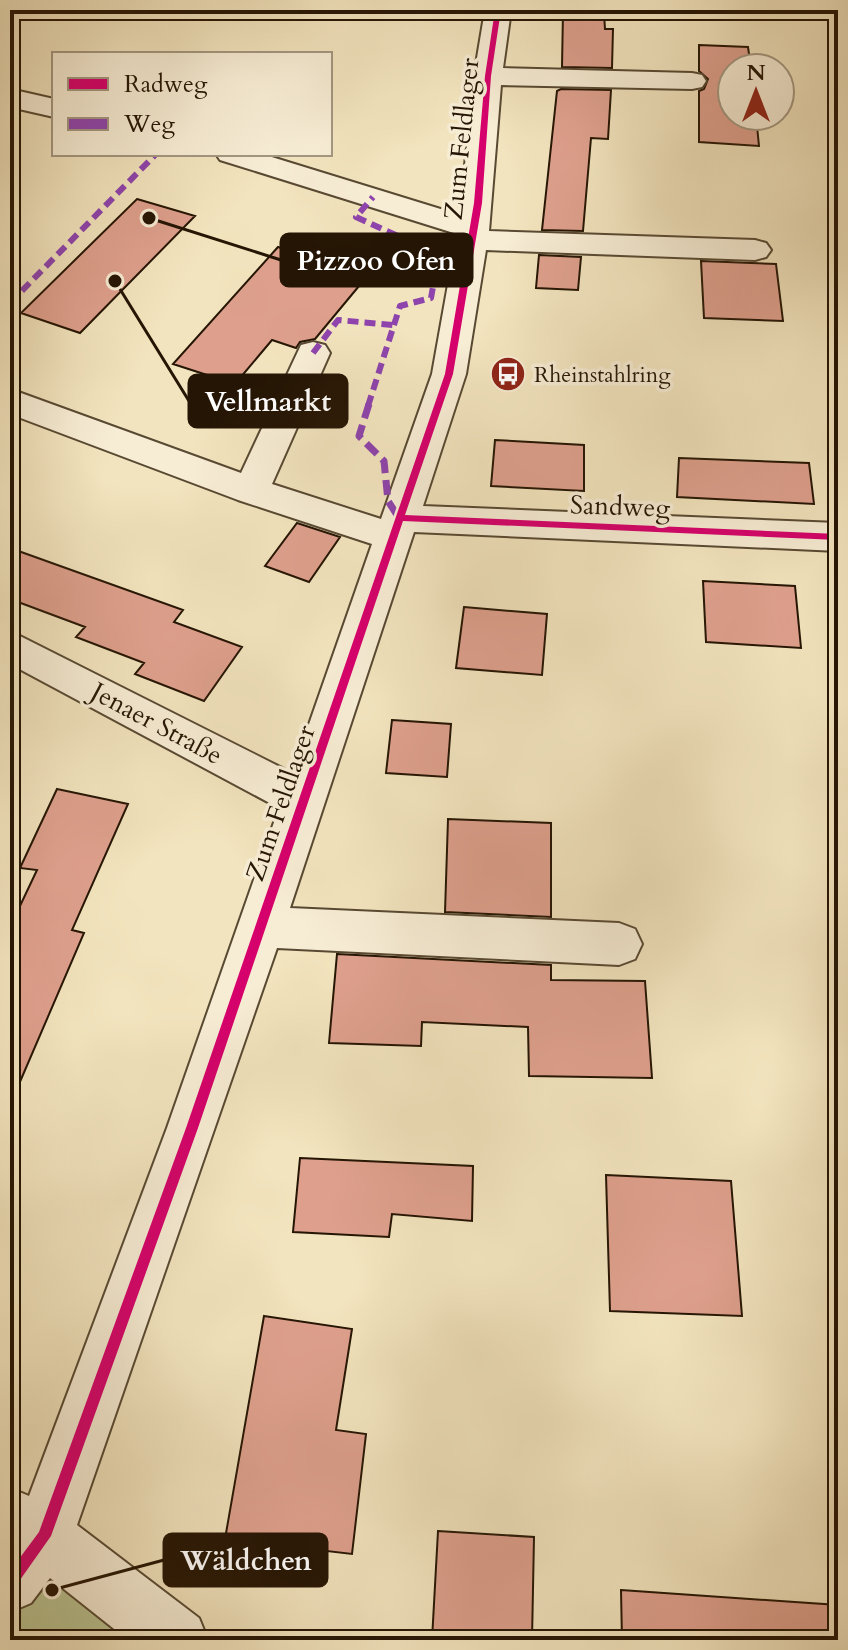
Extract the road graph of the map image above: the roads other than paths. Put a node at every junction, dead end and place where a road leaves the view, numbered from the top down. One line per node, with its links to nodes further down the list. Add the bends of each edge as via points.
1 (498, 10): 2 (street, Zum Feldlager)
2 (488, 76): 3 (street); 7 (street, Zum Feldlager)
3 (692, 81)
4 (10, 98): 5 (street)
5 (52, 108)
6 (237, 156): 7 (street)
7 (473, 234): 8 (street); 12 (street, Zum Feldlager, via 449,374)
8 (755, 250)
9 (313, 353): 11 (street)
10 (10, 401): 11 (street, Sandweg)
11 (251, 491): 12 (street, Sandweg)
12 (396, 528): 13 (street, Sandweg); 15 (street, Zum Feldlager)
13 (838, 537)
14 (10, 646): 15 (street, Jenaer Straße)
15 (304, 800): 16 (street, Zum Feldlager)
16 (261, 927): 17 (street); 18 (street, Zum Feldlager)
17 (619, 944)
18 (27, 1527): 19 (street, Zum Feldlager); 20 (street)
19 (10, 1582)
20 (177, 1640)

